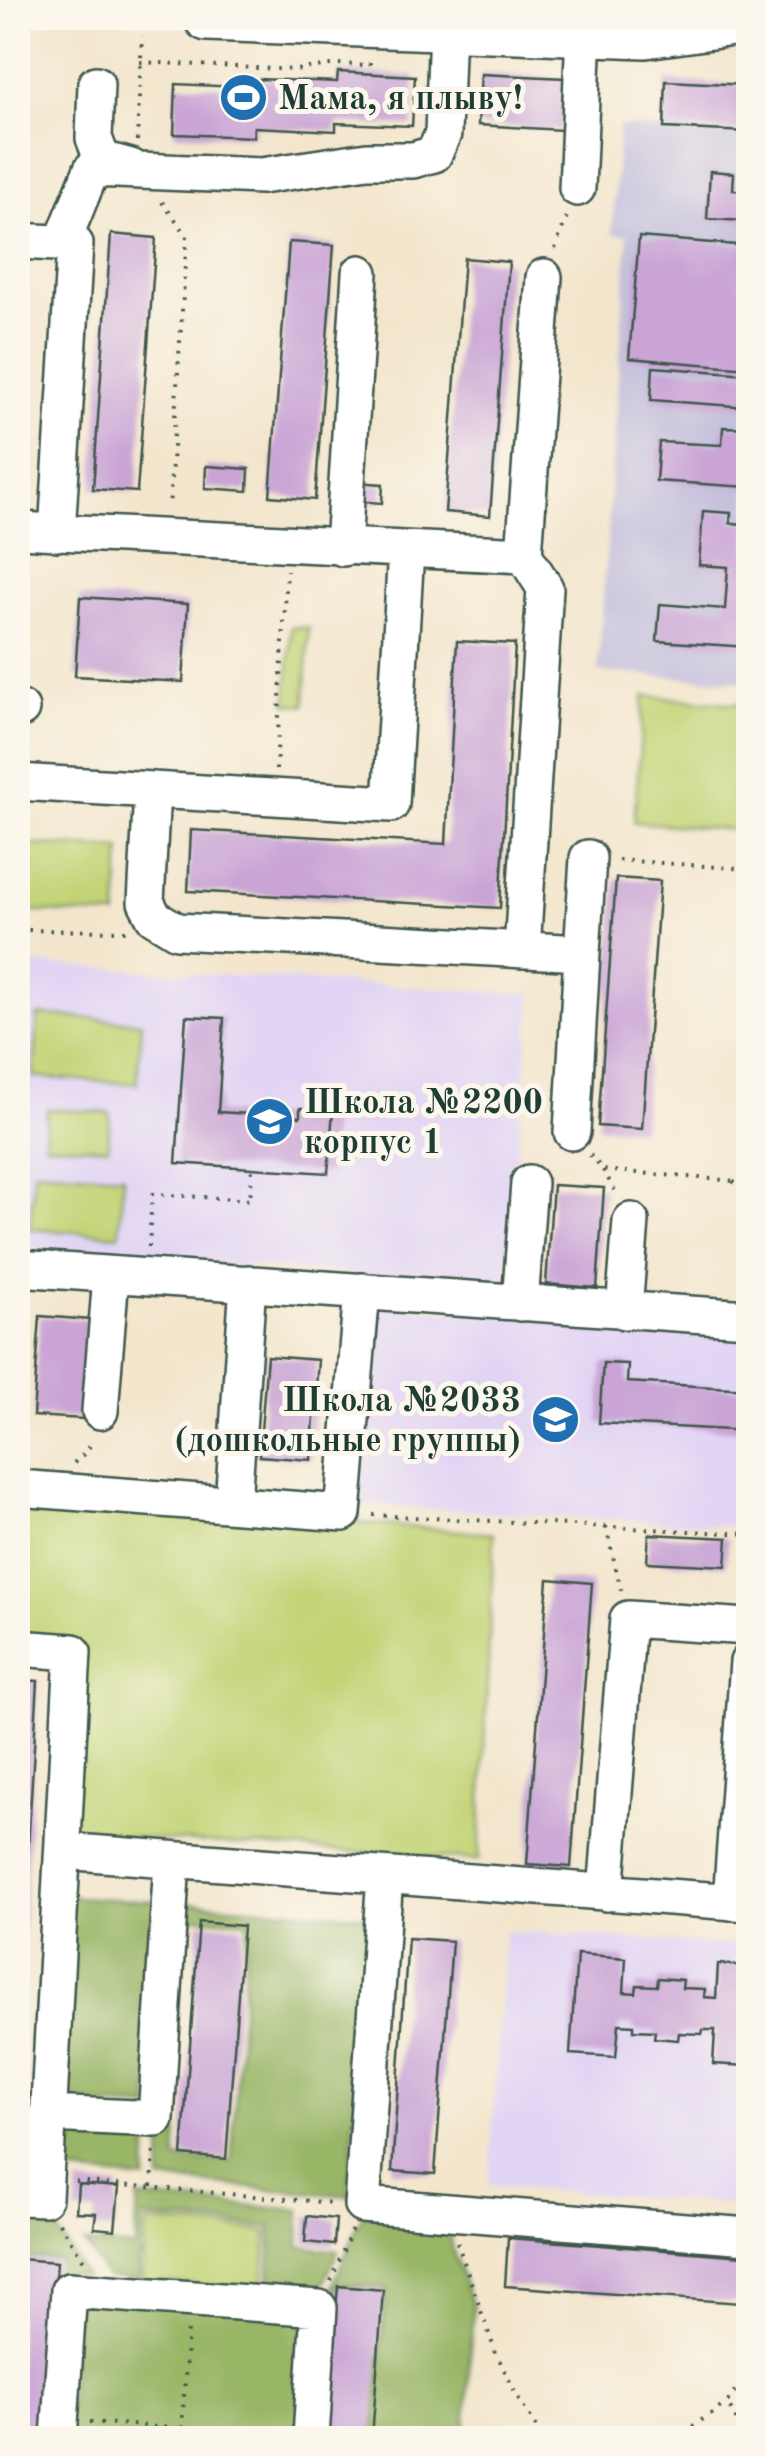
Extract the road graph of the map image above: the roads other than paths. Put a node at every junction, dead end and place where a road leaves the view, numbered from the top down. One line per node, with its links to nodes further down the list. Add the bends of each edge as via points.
1 (207, 18): 3 (main road)
2 (748, 21): 5 (main road)
3 (447, 27): 4 (main road); 8 (street, via 444,134 434,154 262,176)
4 (584, 33): 5 (main road); 9 (street)
5 (645, 34): 6 (street)
6 (748, 40)
7 (96, 84): 8 (street, via 94,138 102,160)
8 (136, 169): 11 (street, via 92,169)
9 (577, 188)
10 (18, 240): 11 (street)
11 (62, 243): 15 (street, via 75,244)
12 (360, 272): 16 (street)
13 (544, 277): 18 (street)
14 (18, 530): 15 (street)
15 (57, 533): 16 (street)
16 (343, 548): 17 (street)
17 (406, 550): 18 (street); 20 (street, via 391,804)
18 (524, 556): 22 (street, via 545,588)
19 (18, 782): 20 (street)
20 (152, 791): 22 (street, via 146,902 154,917 177,931)
21 (588, 858): 23 (street)
22 (522, 950): 23 (street)
23 (582, 953): 24 (street)
24 (572, 1132)
25 (528, 1182): 31 (street)
26 (631, 1220): 32 (street)
27 (18, 1268): 28 (street)
28 (110, 1276): 29 (street); 34 (street)
29 (248, 1284): 30 (street); 36 (street)
30 (362, 1291): 31 (street); 36 (street, via 343,1513)
31 (520, 1303): 32 (street)
32 (624, 1310): 33 (street)
33 (748, 1318)
34 (100, 1411)
35 (30, 1489): 36 (street)
36 (233, 1503)
37 (748, 1627): 43 (street, via 628,1619)
38 (18, 1648): 40 (street, via 73,1652)
39 (748, 1662): 44 (street)
40 (63, 1852): 41 (street); 45 (street)
41 (172, 1860): 42 (street); 45 (street, via 156,2119)
42 (384, 1876): 43 (street); 47 (street, via 362,2205)
43 (606, 1893): 44 (street)
44 (740, 1903)
45 (48, 2114): 46 (street)
46 (30, 2198)
47 (748, 2236)
48 (60, 2429): 49 (street, via 69,2290 319,2308)
49 (311, 2438)

